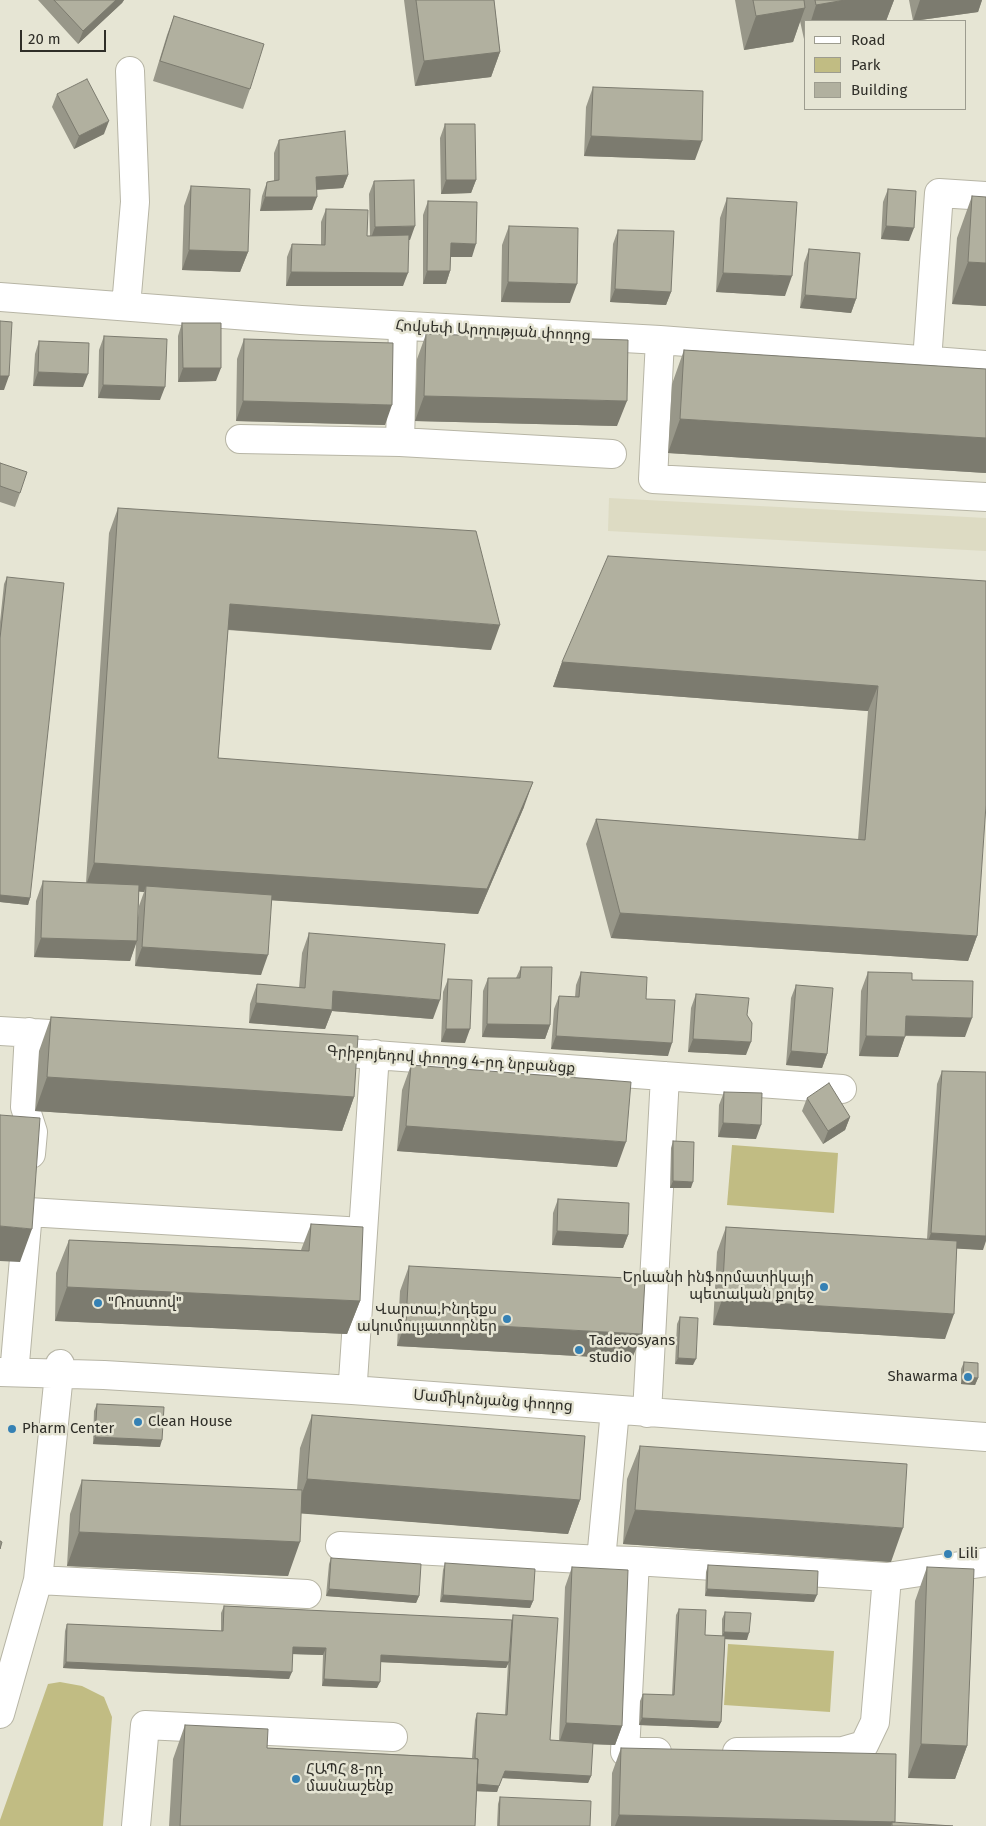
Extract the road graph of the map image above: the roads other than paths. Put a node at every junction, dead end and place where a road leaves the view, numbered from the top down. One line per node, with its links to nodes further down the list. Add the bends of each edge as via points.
1 (130, 71): 4 (street, via 136,202)
2 (986, 196): 7 (street, via 939,193)
3 (0, 297): 4 (street, Հովսեփ Արղության փողոց)
4 (126, 306): 5 (street, Հովսեփ Արղության փողոց)
5 (403, 326): 6 (street, Հովսեփ Արղության փողոց); 10 (street)
6 (660, 340): 7 (street, Հովսեփ Արղության փողոց); 12 (street, via 653,479)
7 (926, 361): 8 (street, Հովսեփ Արղության փողոց)
8 (986, 365)
9 (240, 438): 10 (street)
10 (400, 442): 11 (street)
11 (612, 454)
12 (986, 497)
13 (0, 1031): 14 (street)
14 (29, 1032): 15 (street); 20 (street, via 25,1107 33,1132)
15 (108, 1038)
16 (296, 1049): 17 (street, Գրիբոյեդով փողոց 4-րդ նրբանցք)
17 (375, 1054): 18 (street, Գրիբոյեդով փողոց 4-րդ նրբանցք); 21 (street)
18 (665, 1076): 19 (street, Գրիբոյեդով փողոց 4-րդ նրբանցք); 25 (street)
19 (842, 1089)
20 (29, 1195): 21 (street); 22 (street)
21 (363, 1232): 24 (street)
22 (5, 1365): 23 (street, Մամիկոնյանց փողոց)
23 (60, 1368): 24 (street, Մամիկոնյանց փողոց); 26 (street, Մամիկոնյանց փողոց); 34 (street)
24 (353, 1381): 25 (street, Մամիկոնյանց փողոց)
25 (648, 1408): 26 (street, Մամիկոնյանց փողոց); 27 (street, Մամիկոնյանց փողոց); 28 (street, Մամիկոնյանց փողոց)
26 (615, 1410): 30 (street)
27 (986, 1426)
28 (986, 1437)
29 (340, 1546): 30 (street)
30 (601, 1560): 31 (street)
31 (635, 1562): 33 (street); 38 (street, via 625,1752)
32 (986, 1562): 33 (street)
33 (887, 1577): 39 (street, via 875,1722 864,1745 843,1751)
34 (38, 1580): 35 (street); 36 (street)
35 (307, 1594)
36 (0, 1714)
37 (392, 1737): 40 (street, via 145,1725)
38 (684, 1752)
39 (714, 1752)
40 (136, 1826)

